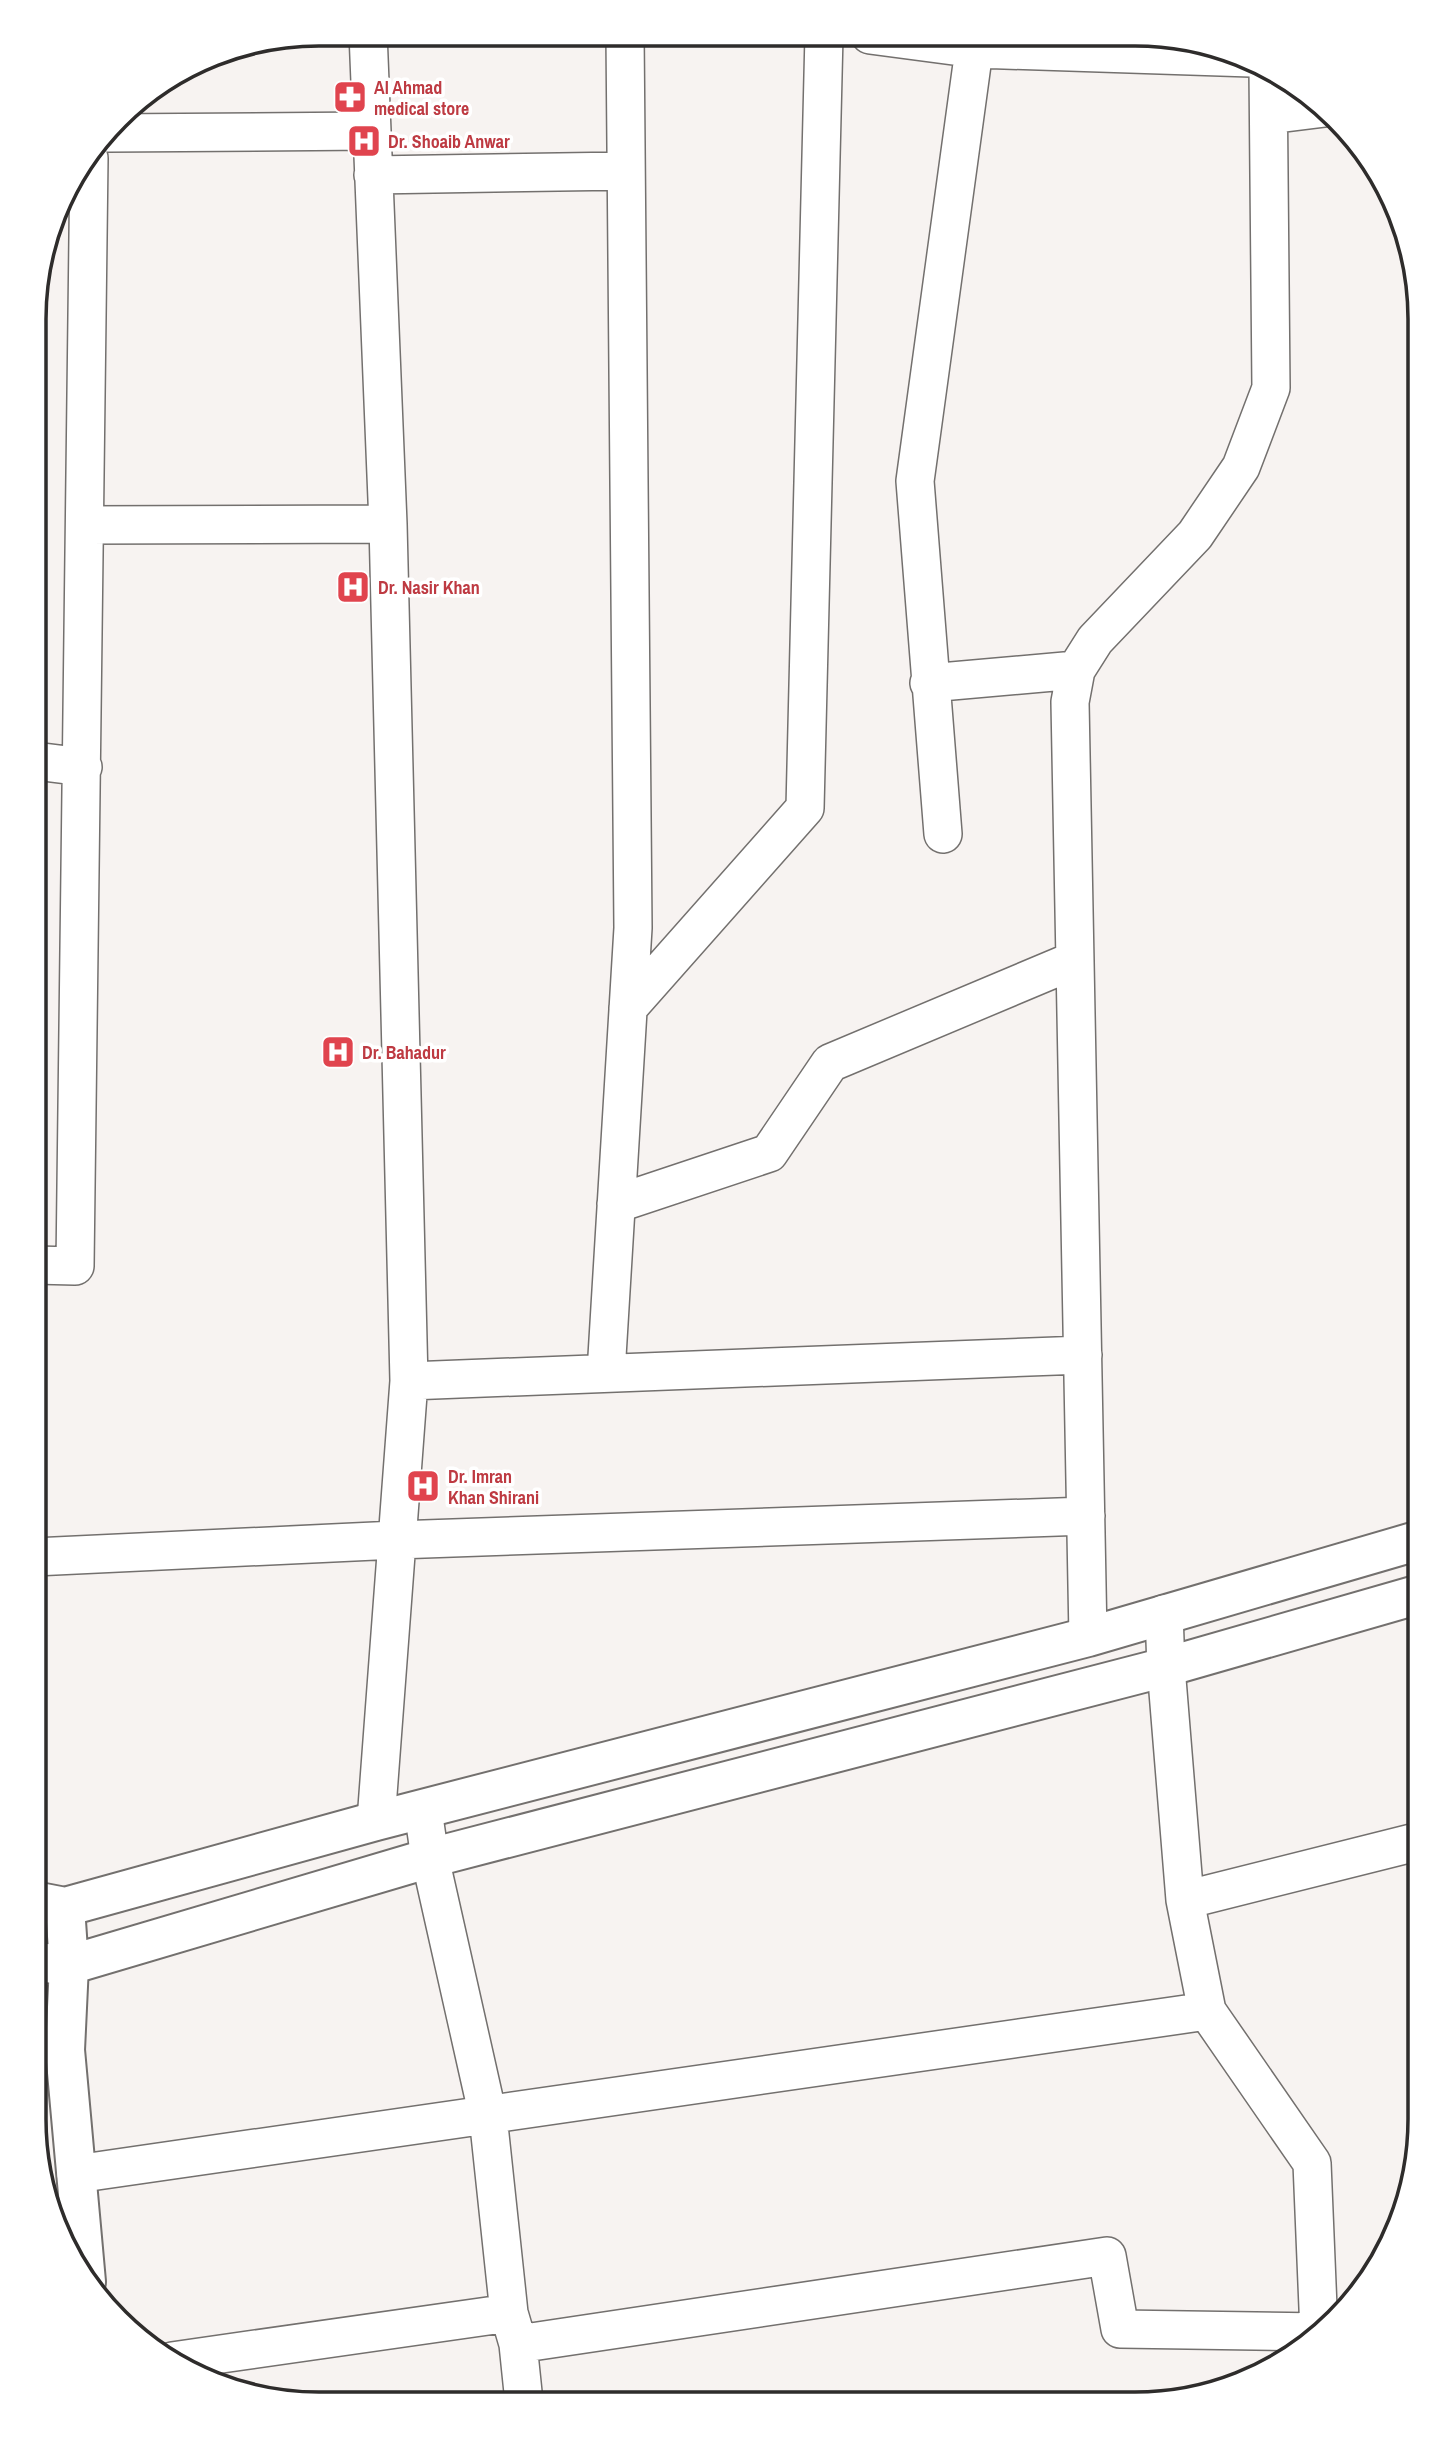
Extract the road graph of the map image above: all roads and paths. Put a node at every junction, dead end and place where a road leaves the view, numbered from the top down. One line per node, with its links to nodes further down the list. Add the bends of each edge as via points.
1 (369, 46): 10 (street)
2 (625, 46): 13 (street)
3 (824, 46): 23 (street, via 805,808)
4 (975, 46): 18 (street, via 915,481)
5 (1045, 46): 6 (street)
6 (1208, 55)
7 (1268, 80): 9 (street)
8 (1312, 110): 9 (street)
9 (1269, 115): 17 (street, via 1271,388 1241,467 1195,535 1095,640)
10 (372, 131): 11 (street); 14 (street)
11 (118, 133)
12 (89, 171): 16 (street)
13 (626, 172): 14 (street); 23 (street, via 633,928)
14 (373, 175): 15 (street)
15 (388, 524): 16 (street); 28 (street)
16 (85, 525): 20 (street)
17 (1076, 670): 18 (street); 22 (street, via 1070,702)
18 (929, 683): 21 (street)
19 (46, 762): 20 (street)
20 (83, 767): 25 (street, via 75,1266)
21 (943, 834)
22 (1075, 960): 24 (street, via 830,1063 769,1153); 26 (street)
23 (628, 1008): 24 (street)
24 (616, 1204): 27 (street)
25 (46, 1265)
26 (1083, 1355): 27 (street); 29 (street)
27 (606, 1373): 28 (street)
28 (409, 1381): 30 (street)
29 (1086, 1516): 30 (street); 35 (street)
30 (396, 1540): 32 (street); 38 (street)
31 (1408, 1543): 34 (main road)
32 (46, 1556)
33 (1408, 1597): 36 (main road)
34 (1164, 1614): 35 (main road); 36 (street)
35 (1088, 1637): 37 (main road)
36 (1166, 1667): 40 (main road); 41 (street)
37 (424, 1810): 38 (main road); 40 (street)
38 (376, 1821): 42 (main road)
39 (1408, 1844): 41 (street)
40 (430, 1858): 43 (main road); 45 (street)
41 (1185, 1900): 44 (street)
42 (49, 1904): 43 (main road)
43 (51, 1964): 46 (main road, via 65,2050)
44 (1207, 2011): 45 (street); 48 (street, via 1312,2164)
45 (488, 2116): 46 (street); 49 (street)
46 (76, 2174): 47 (main road)
47 (84, 2258)
48 (1319, 2321)
49 (514, 2329): 50 (street, via 1107,2256 1119,2329); 51 (street); 52 (street)
50 (1306, 2332)
51 (191, 2359)
52 (523, 2392)

